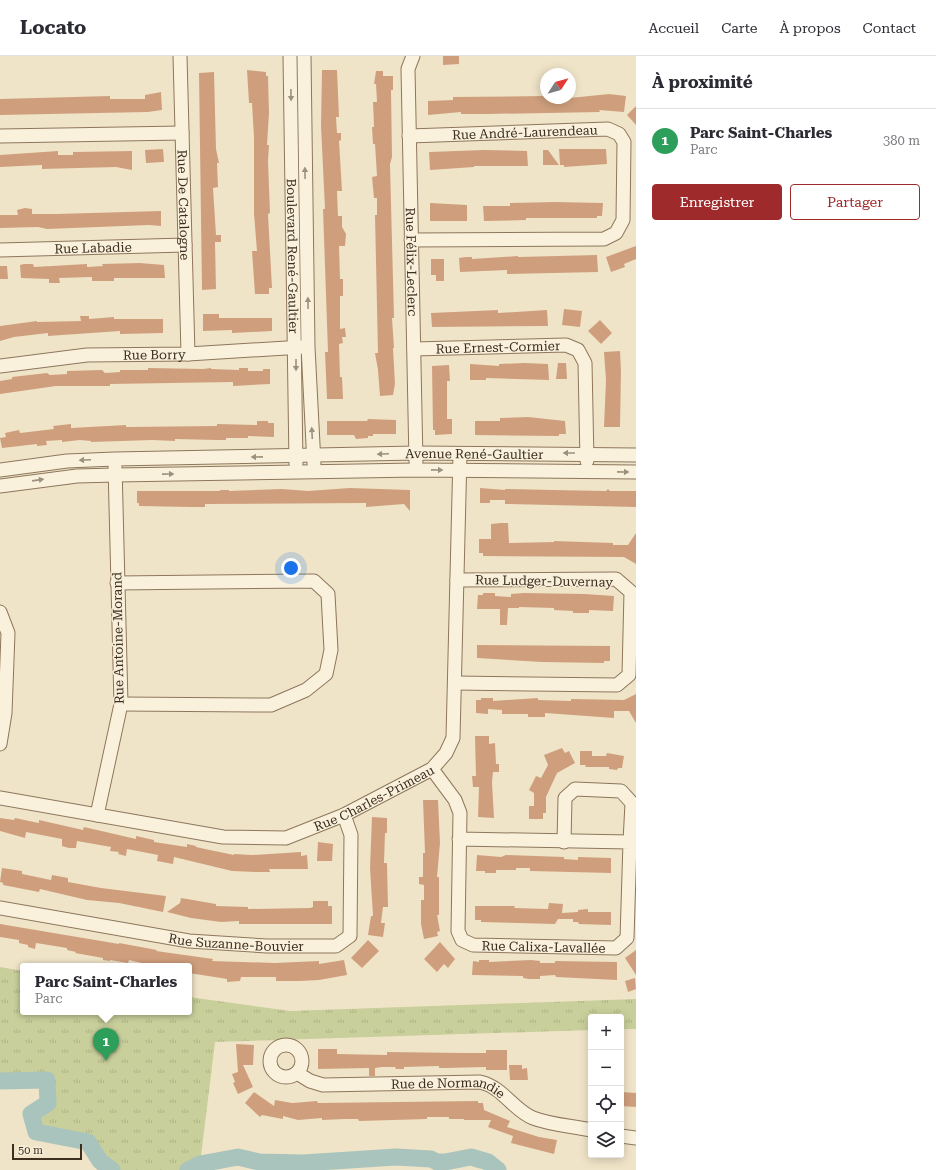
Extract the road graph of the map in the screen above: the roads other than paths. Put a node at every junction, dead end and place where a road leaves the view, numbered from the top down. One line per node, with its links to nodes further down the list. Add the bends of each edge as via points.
1 (180, 56): 5 (street, Rue De Catalogne)
2 (290, 56): 11 (street, Boulevard René-Gaultier, one-way to 11)
3 (304, 56): 11 (street, Boulevard René-Gaultier, one-way to 3)
4 (413, 56): 7 (street, Rue Félix-Leclerc, via 408,69)
5 (182, 133): 6 (street); 9 (street, Rue De Catalogne)
6 (0, 136)
7 (409, 136): 8 (street, Rue Félix-Leclerc); 8 (street, Rue André-Laurendeau, via 608,128 620,134 624,142 623,220 616,233 604,239)
8 (411, 240): 12 (street, Rue Félix-Leclerc)
9 (185, 246): 10 (street, Rue Labadie); 13 (street, Rue De Catalogne)
10 (0, 250)
11 (302, 348): 13 (street, Rue Borry); 19 (street, Boulevard René-Gaultier, one-way to 11); 20 (street, Boulevard René-Gaultier, one-way to 20)
12 (414, 349): 15 (street, Rue Félix-Leclerc); 16 (street, Rue Ernest-Cormier, via 566,345 578,350 585,363)
13 (188, 354): 14 (street, Rue Borry, via 87,355)
14 (0, 366)
15 (416, 453): 17 (street, Avenue René-Gaultier); 19 (street, Avenue René-Gaultier, one-way to 19); 23 (street, Rue Félix-Leclerc)
16 (586, 453): 17 (street, Avenue René-Gaultier, one-way to 17); 18 (street, Avenue René-Gaultier); 26 (street, Rue Ernest-Cormier)
17 (460, 454): 24 (street, Rue Charles-Primeau)
18 (636, 455)
19 (313, 456): 20 (street); 27 (street, Boulevard René-Gaultier)
20 (296, 457): 21 (street, one-way to 21); 25 (street, Boulevard René-Gaultier)
21 (115, 459): 22 (street, one-way to 22, via 67,461); 29 (street, Rue Antoine-Morand)
22 (0, 470)
23 (416, 470): 24 (street, Avenue René-Gaultier, one-way to 24); 27 (street, Avenue René-Gaultier)
24 (459, 470): 26 (street, Avenue René-Gaultier); 31 (street, Rue Charles-Primeau)
25 (297, 471): 27 (street); 29 (street, one-way to 25)
26 (587, 471): 28 (street, Avenue René-Gaultier, one-way to 28)
27 (314, 472)
28 (636, 472)
29 (115, 474): 30 (street, one-way to 29, via 70,476); 32 (street, Rue Antoine-Morand)
30 (0, 486)
31 (457, 580): 34 (street, Rue Charles-Primeau); 34 (street, Rue Ludger-Duvernay, via 616,579 631,592 629,675 617,685)
32 (117, 583): 35 (street, Rue Antoine-Morand); 35 (street, via 314,581 328,594 331,650 326,674 306,690 271,705)
33 (0, 612): 36 (street, via 8,633 5,713)
34 (455, 683): 37 (street, Rue Charles-Primeau, via 453,738 446,753)
35 (121, 704): 39 (street, Rue Antoine-Morand)
36 (0, 744)
37 (432, 768): 40 (street, Rue Charles-Primeau); 41 (street, Rue Calixa-Lavallée, via 455,800 460,813)
38 (0, 798): 39 (street, Rue Charles-Primeau)
39 (97, 815): 40 (street, Rue Charles-Primeau, via 223,837 286,838)
40 (344, 815): 44 (street, Rue Suzanne-Bouvier, via 351,835 350,936 336,946 267,946 189,941)
41 (459, 839): 42 (street); 43 (street, Rue Calixa-Lavallée, via 458,931 462,940 473,945 616,948 627,938)
42 (564, 842): 43 (street); 43 (street, Rue Calixa-Lavallée, via 565,798 575,789 621,791 632,803)
43 (630, 842)
44 (0, 908)
45 (297, 1073): 46 (street, Rue de Normandie, via 323,1085 480,1082 490,1084 533,1118)
46 (588, 1129)
47 (624, 1136): 48 (street)
48 (636, 1138)

